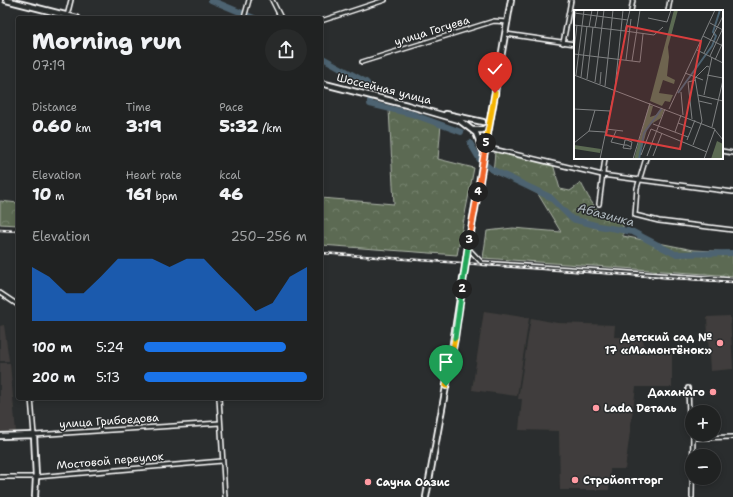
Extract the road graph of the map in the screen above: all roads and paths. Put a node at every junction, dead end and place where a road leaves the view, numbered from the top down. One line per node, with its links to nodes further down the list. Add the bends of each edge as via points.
1 (0, 0): 14 (main road)
2 (6, 0): 13 (main road)
3 (71, 0): 15 (street)
4 (249, 0): 16 (street)
5 (272, 0): 17 (street)
6 (385, 0): 18 (street)
7 (511, 0): 19 (main road)
8 (571, 0): 21 (street)
9 (633, 0): 11 (street)
10 (670, 0): 12 (street)
11 (631, 10)
12 (668, 10)
13 (64, 16)
14 (64, 16)
15 (68, 16)
16 (245, 16)
17 (280, 16)
18 (323, 20)
19 (508, 22): 20 (main road); 23 (street, улица Гогуева, via 494,21)
20 (506, 34): 21 (street); 26 (main road)
21 (562, 43): 22 (street)
22 (574, 44)
23 (362, 62)
24 (323, 84): 25 (main road, Шоссейная улица)
25 (442, 114): 27 (main road, Шоссейная улица); 29 (main road, Шоссейная улица, via 462,121)
26 (491, 115): 27 (main road); 28 (main road)
27 (484, 122): 29 (main road)
28 (489, 126): 29 (main road, via 482,130); 30 (main road)
29 (473, 130): 33 (main road)
30 (486, 147): 33 (main road); 36 (street)
31 (723, 151): 32 (street)
32 (733, 153)
33 (484, 157): 41 (main road)
34 (605, 159): 36 (street)
35 (646, 159): 37 (street)
36 (602, 175): 37 (street); 39 (street)
37 (640, 179): 38 (street); 40 (street, via 635,214 659,221)
38 (733, 192)
39 (599, 204)
40 (733, 230)
41 (468, 248): 42 (street, via 482,263); 58 (main road)
42 (733, 280)
43 (0, 293): 44 (street)
44 (16, 304)
45 (688, 388): 48 (street)
46 (31, 400): 50 (street)
47 (219, 400): 49 (street)
48 (689, 405)
49 (220, 423): 50 (street, улица Грибоедова); 55 (street)
50 (34, 435): 51 (main road, улица Грибоедова); 57 (main road)
51 (0, 436)
52 (721, 437): 53 (street)
53 (733, 437)
54 (693, 441): 61 (street)
55 (222, 461): 57 (street, Мостовой переулок); 60 (street)
56 (0, 477): 57 (street, Мостовой переулок)
57 (36, 477): 59 (main road)
58 (426, 496)
59 (35, 497)
60 (225, 497)
61 (692, 497)

